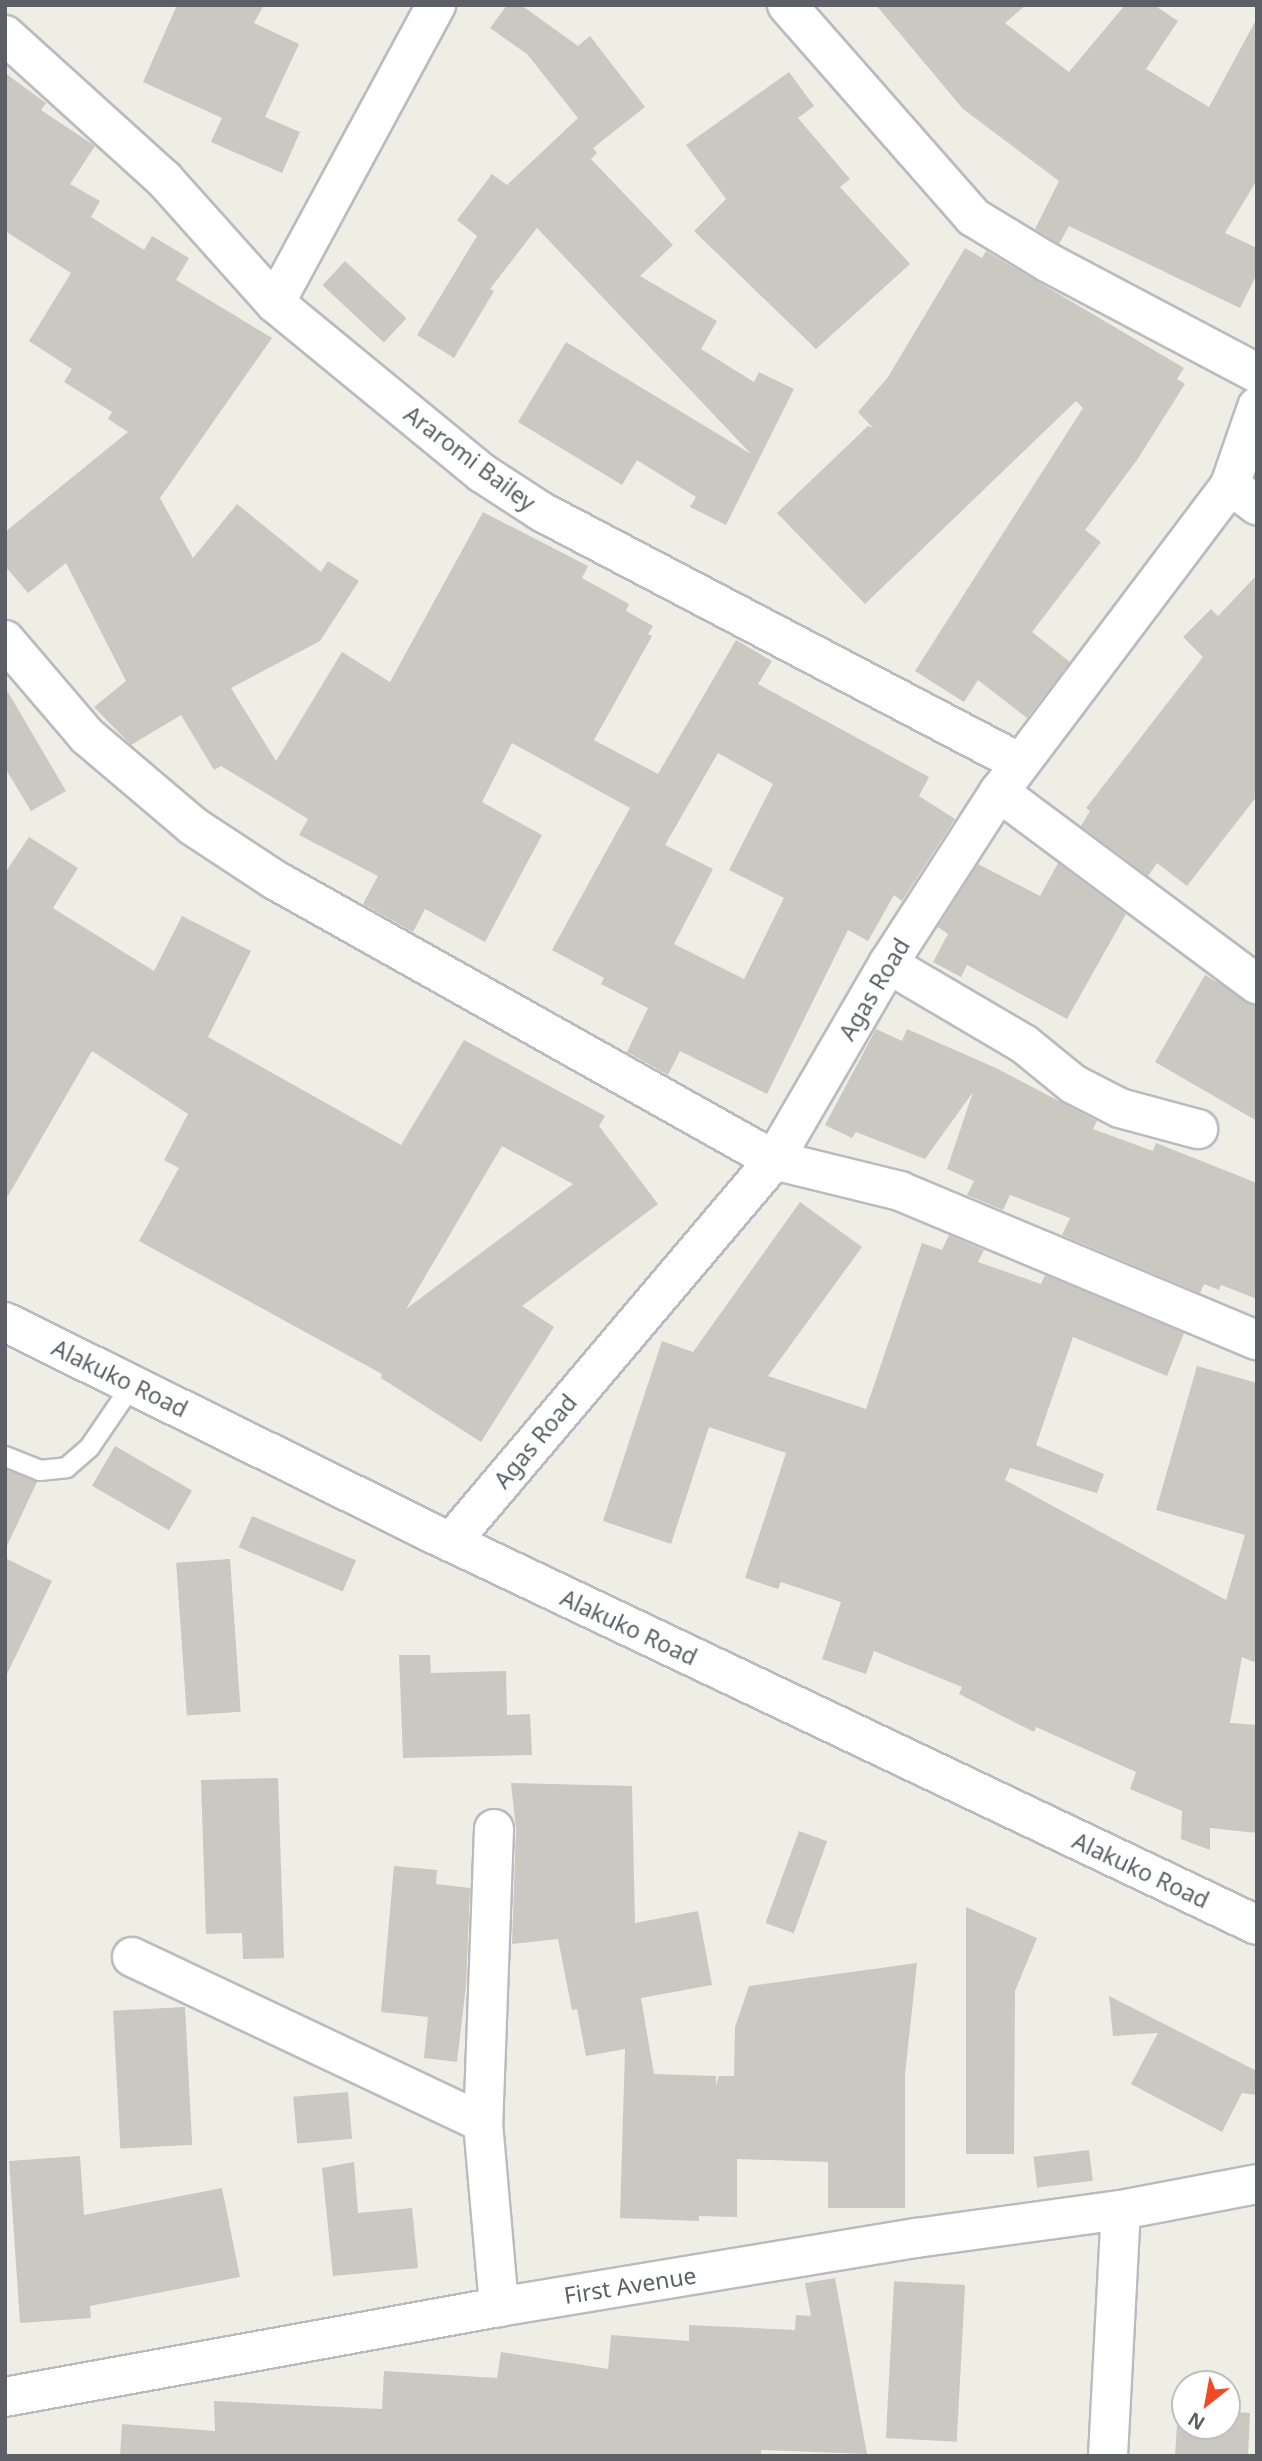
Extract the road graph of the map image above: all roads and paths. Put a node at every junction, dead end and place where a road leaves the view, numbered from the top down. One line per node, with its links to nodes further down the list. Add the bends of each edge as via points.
1 (436, 5): 4 (street)
2 (787, 5): 5 (street, via 973,218)
3 (5, 35): 4 (street, Araromi Bailey, via 164,179)
4 (275, 303): 9 (street, Araromi Bailey, via 482,473 542,512)
5 (1257, 373)
6 (1257, 407): 7 (street, Agas Road)
7 (1243, 495): 9 (street, Agas Road)
8 (5, 640): 13 (street, via 87,736 193,826 275,880)
9 (1010, 777): 10 (street, Agas Road); 11 (street, Araromi Bailey)
10 (888, 964): 12 (street, via 1024,1044 1073,1084 1120,1108); 13 (street, Agas Road)
11 (1257, 984)
12 (1198, 1129)
13 (774, 1160): 15 (street, via 900,1191); 18 (street, Agas Road)
14 (5, 1321): 16 (street, Alakuko Road)
15 (1257, 1340)
16 (132, 1384): 17 (lane, via 89,1447 66,1467 39,1469); 18 (street, Alakuko Road)
17 (5, 1456)
18 (451, 1542): 20 (street, Alakuko Road)
19 (494, 1829): 22 (street)
20 (1257, 1925)
21 (132, 1957): 22 (street)
22 (483, 2123): 25 (street)
23 (1257, 2184): 24 (street, First Avenue)
24 (1121, 2210): 25 (street, First Avenue, via 916,2238); 27 (street)
25 (499, 2307): 26 (street, First Avenue)
26 (5, 2397)
27 (1108, 2456)

